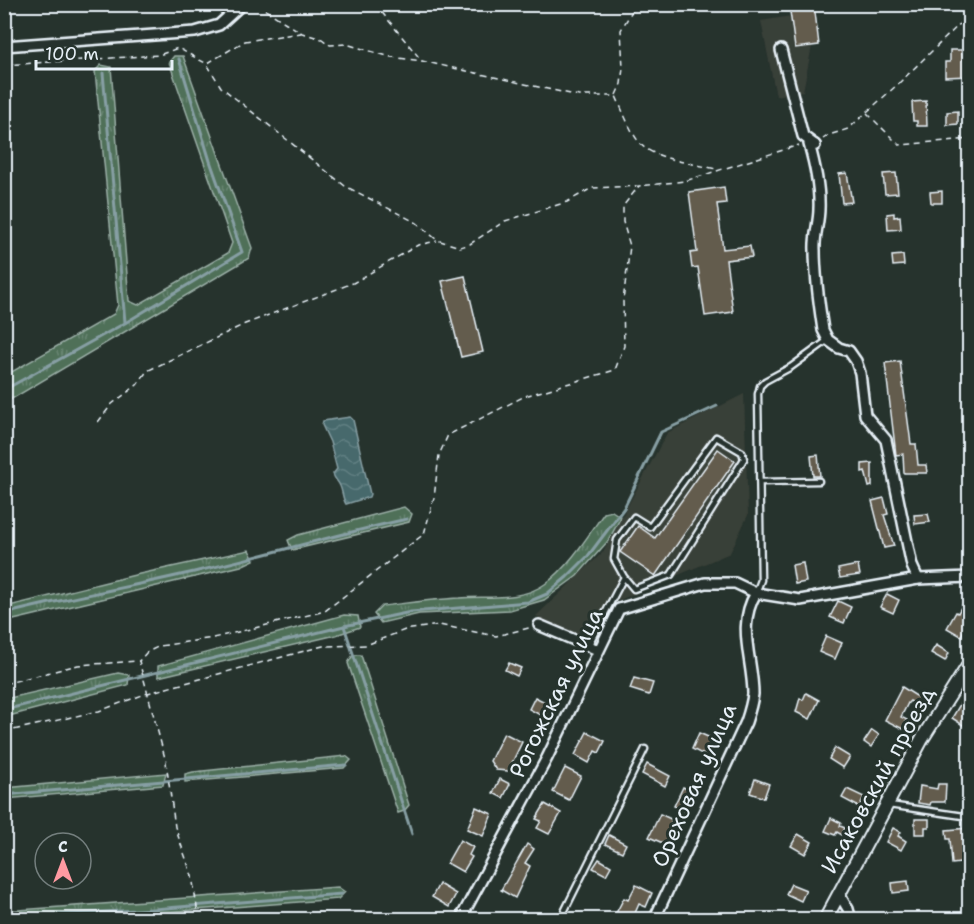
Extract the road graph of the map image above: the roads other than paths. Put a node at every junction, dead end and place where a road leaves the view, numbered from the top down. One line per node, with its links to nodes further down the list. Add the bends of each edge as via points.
1 (242, 4): 2 (street, via 219,25 195,32)
2 (4, 46)
3 (781, 50): 4 (street, via 803,136 812,144 820,211 815,250 820,313)
4 (828, 340): 6 (lane, via 760,386); 9 (street, via 849,351 856,362 865,415 886,440)
5 (819, 481): 6 (lane)
6 (760, 482): 10 (lane, via 761,580)
7 (624, 577): 7 (lane, via 614,559 617,540 634,517 650,527 716,437 742,452 744,459 671,575 634,589); 12 (lane)
8 (969, 577): 9 (street, Рогожская улица)
9 (918, 579): 10 (street, Рогожская улица, via 800,600)
10 (756, 593): 12 (street, Рогожская улица, via 735,583 705,583 619,609); 20 (street, Ореховая улица, via 745,630 753,688 748,716)
11 (539, 625): 12 (street)
12 (593, 648): 18 (street, Рогожская улица, via 547,758)
13 (969, 663): 15 (street, Исаковский проезд, via 922,739)
14 (645, 749): 19 (lane)
15 (888, 805): 16 (lane); 17 (street, Исаковский проезд)
16 (969, 817)
17 (839, 894): 21 (street, Исаковский проезд); 22 (street)
18 (460, 920)
19 (560, 920)
20 (654, 920)
21 (825, 920)
22 (851, 920)

